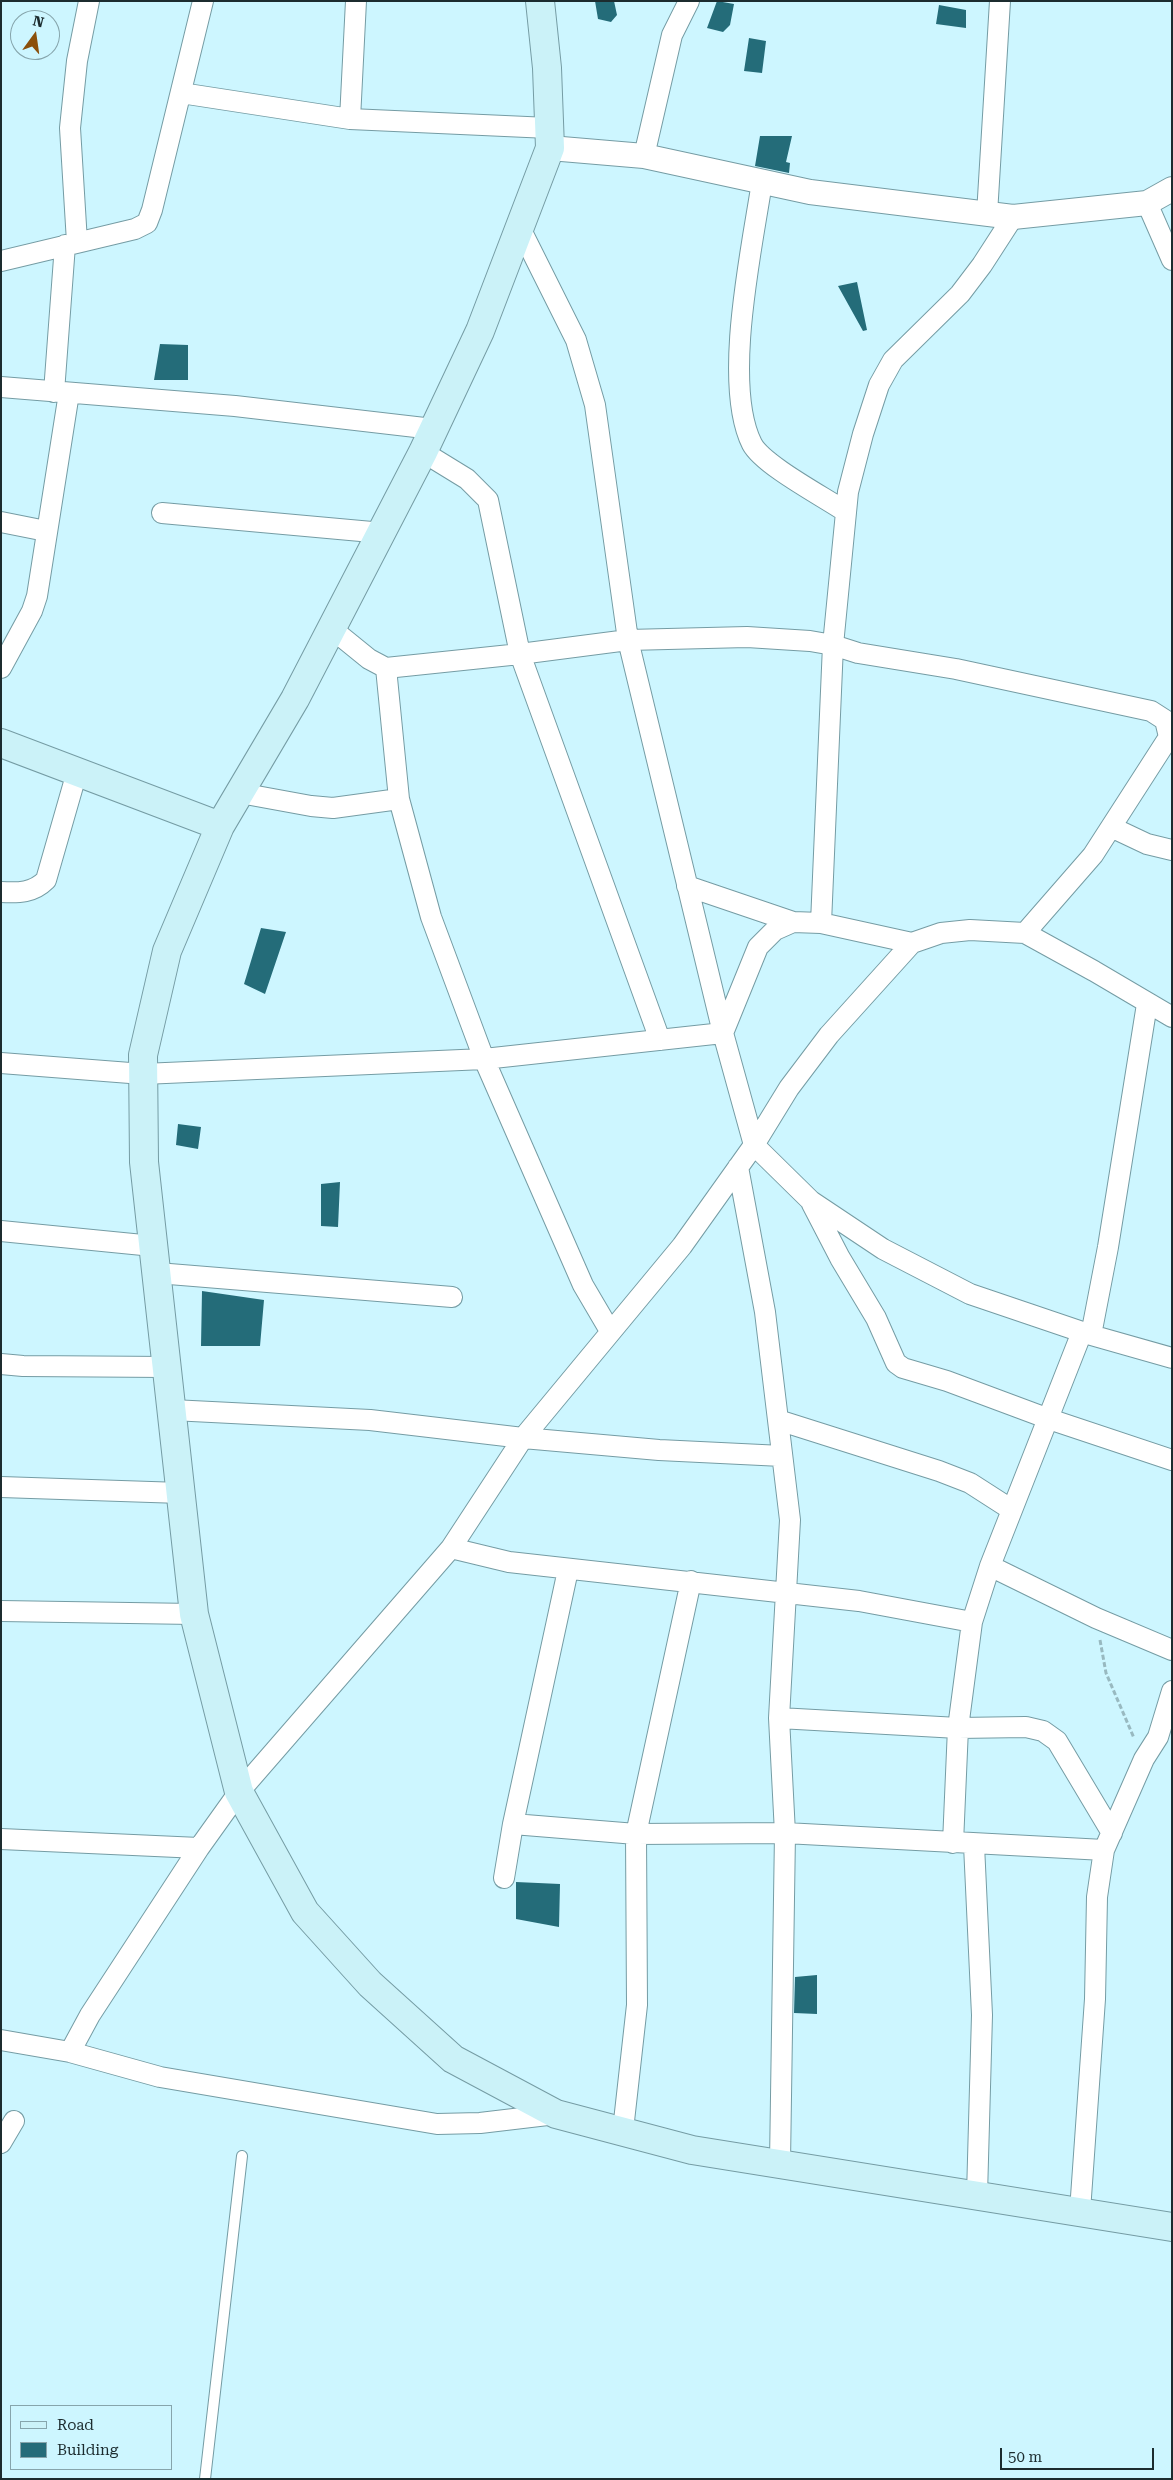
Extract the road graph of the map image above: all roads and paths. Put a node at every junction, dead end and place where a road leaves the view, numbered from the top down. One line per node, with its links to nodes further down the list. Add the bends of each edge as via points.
1 (89, 1): 17 (street, via 77,61 70,128)
2 (203, 1): 7 (street)
3 (356, 1): 8 (street)
4 (540, 1): 9 (main road)
5 (689, 1): 10 (street, via 672,35)
6 (1000, 1): 14 (street)
7 (181, 93): 8 (street); 17 (street, via 147,222)
8 (350, 119): 9 (street)
9 (550, 138): 10 (street); 16 (main road)
10 (644, 156): 11 (street)
11 (762, 182): 14 (street, via 810,192); 23 (street, via 738,371 741,407 752,444 765,459)
12 (1172, 189): 13 (street)
13 (1147, 203): 15 (street); 18 (street)
14 (987, 214): 15 (street)
15 (1013, 217): 23 (street, via 960,294 893,360 879,386 863,434)
16 (520, 228): 22 (main road, via 480,332); 29 (street, via 576,340 595,405)
17 (71, 244): 19 (street); 21 (street)
18 (1172, 260)
19 (1, 261)
20 (1, 387): 21 (street)
21 (61, 393): 22 (street, via 235,406); 26 (street)
22 (428, 441): 27 (main road); 31 (street, via 488,500)
23 (846, 512): 30 (street)
24 (162, 513): 27 (street)
25 (1, 522): 26 (street)
26 (46, 530): 32 (street, via 37,596)
27 (383, 533): 28 (main road)
28 (332, 629): 33 (street, via 368,659); 37 (main road)
29 (628, 640): 30 (street, via 747,637); 31 (street); 42 (street)
30 (833, 645): 34 (street, via 858,653 956,669 1151,711 1165,720); 45 (street)
31 (520, 654): 33 (street); 51 (street)
32 (1, 668)
33 (386, 668): 38 (street)
34 (1170, 735): 40 (street)
35 (1, 743): 36 (main road)
36 (77, 772): 39 (main road); 43 (street, via 46,880 38,888 20,893)
37 (240, 793): 38 (street, via 333,808); 39 (main road)
38 (399, 799): 52 (street, via 431,917)
39 (220, 826): 54 (main road, via 167,951 143,1055)
40 (1111, 826): 41 (street, via 1147,844); 46 (street, via 1093,855)
41 (1172, 850)
42 (687, 886): 44 (street); 50 (street)
43 (1, 892)
44 (793, 922): 45 (street); 50 (street, via 775,930 758,947)
45 (821, 923): 47 (street)
46 (1025, 933): 47 (street, via 970,930 941,933); 48 (street)
47 (912, 943): 55 (street, via 829,1036 789,1088)
48 (1147, 1004): 49 (street); 63 (street, via 1108,1247)
49 (1172, 1017)
50 (723, 1034): 51 (street); 55 (street)
51 (660, 1040): 52 (street)
52 (484, 1059): 54 (street); 62 (street, via 584,1285)
53 (1, 1063): 54 (street)
54 (143, 1074): 59 (main road, via 144,1162)
55 (754, 1145): 56 (street); 57 (street)
56 (738, 1166): 62 (street, via 682,1246); 69 (street, via 764,1312)
57 (811, 1202): 63 (street, via 883,1249 970,1294); 68 (street, via 876,1318 896,1363)
58 (1, 1230): 59 (street)
59 (153, 1246): 60 (main road)
60 (156, 1273): 61 (street); 66 (main road)
61 (452, 1297)
62 (610, 1331): 70 (street)
63 (1086, 1333): 64 (street); 68 (street)
64 (1172, 1358)
65 (1, 1364): 66 (street)
66 (167, 1367): 67 (main road)
67 (172, 1410): 70 (street, via 370,1420); 74 (main road)
68 (1049, 1419): 72 (street); 75 (street)
69 (778, 1420): 71 (street); 75 (street, via 939,1471 970,1483)
70 (523, 1438): 71 (street, via 659,1450); 76 (street)
71 (782, 1456): 80 (street, via 790,1520)
72 (1172, 1460)
73 (1, 1487): 74 (street)
74 (180, 1493): 82 (main road)
75 (1012, 1510): 77 (street)
76 (451, 1548): 78 (street, via 509,1562); 91 (street)
77 (990, 1566): 83 (street); 84 (street)
78 (568, 1570): 79 (street); 92 (street)
79 (691, 1581): 80 (street); 94 (street)
80 (786, 1593): 84 (street, via 859,1601); 87 (street)
81 (1, 1611): 82 (street)
82 (194, 1614): 91 (main road)
83 (1096, 1618): 85 (street); 90 (path, via 1106,1673)
84 (972, 1622): 88 (street)
85 (1172, 1650)
86 (1172, 1691): 89 (street)
87 (779, 1718): 88 (street); 93 (street)
88 (958, 1728): 96 (street, via 1026,1727 1043,1731 1057,1741); 97 (street)
89 (1165, 1739): 90 (street)
90 (1144, 1759): 96 (street)
91 (239, 1792): 99 (street); 103 (main road, via 305,1912 370,1984 454,2059)
92 (514, 1824): 94 (street); 100 (street)
93 (785, 1833): 94 (street); 97 (street); 108 (street)
94 (636, 1834): 105 (street, via 637,2006)
95 (1, 1839): 99 (street)
96 (1108, 1841): 98 (street); 110 (street, via 1097,1897 1095,1998)
97 (952, 1844): 98 (street)
98 (974, 1844): 109 (street, via 982,2015)
99 (199, 1848): 102 (street, via 90,2015)
100 (504, 1878)
101 (1, 2040): 102 (street)
102 (70, 2052): 103 (street, via 160,2077 437,2124 480,2123)
103 (556, 2114): 105 (main road)
104 (14, 2122): 106 (street)
105 (623, 2130): 108 (main road, via 692,2150)
106 (1, 2143)
107 (242, 2156): 112 (lane)
108 (780, 2162): 109 (main road)
109 (977, 2195): 110 (main road)
110 (1080, 2211): 111 (main road)
111 (1172, 2227)
112 (205, 2479)

